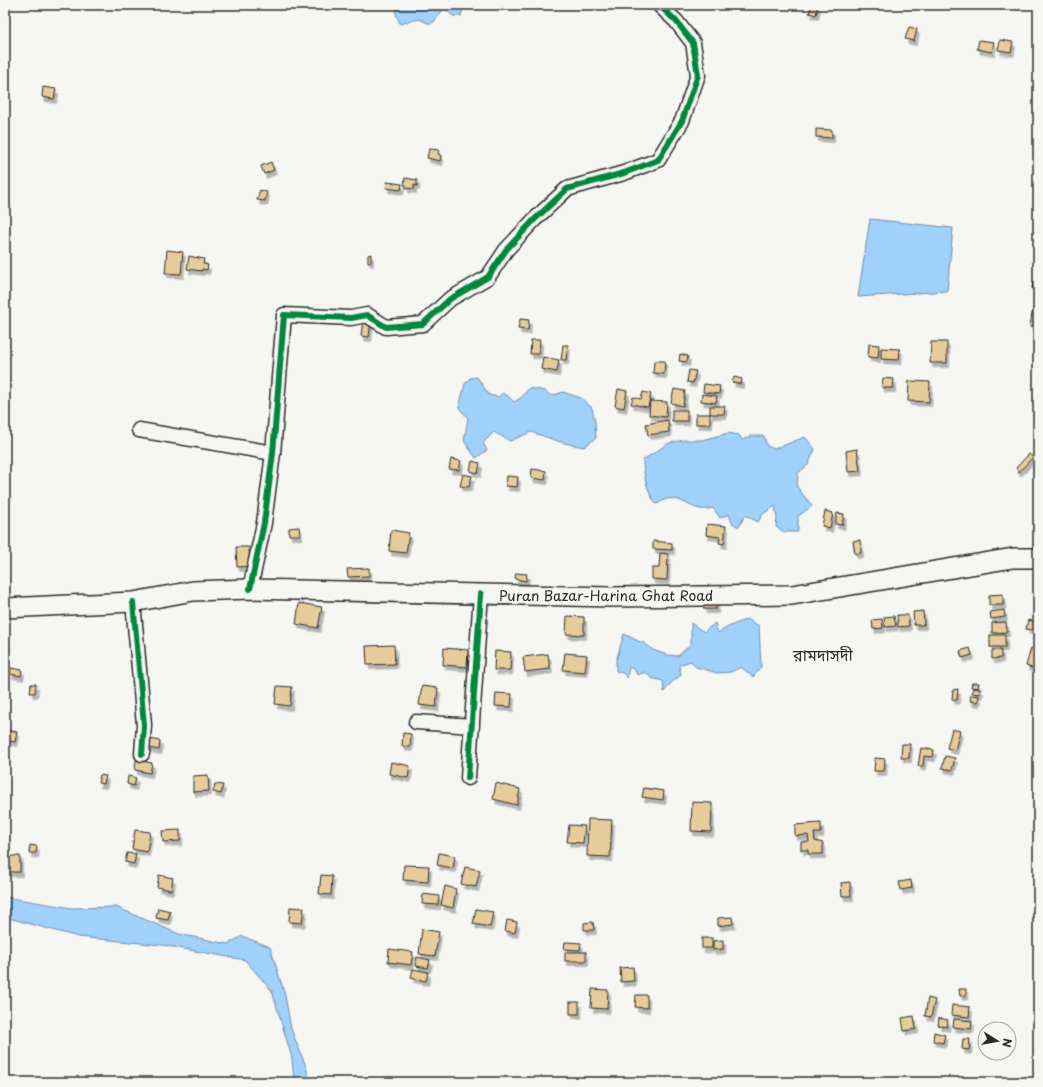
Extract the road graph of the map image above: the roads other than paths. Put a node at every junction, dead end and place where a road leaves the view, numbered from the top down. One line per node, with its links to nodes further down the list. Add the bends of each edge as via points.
1 (659, 5): 3 (street, via 694,43 698,75 682,121 658,160 624,173 567,189 506,250 488,277 450,299 423,324 386,327 367,315 351,318 284,315)
2 (139, 430): 3 (street)
3 (273, 453): 5 (street, via 264,523)
4 (1038, 558): 6 (main road, Puran Bazar-Harina Ghat Road, via 1013,558 792,595 611,597)
5 (250, 589): 6 (main road, Puran Bazar-Harina Ghat Road); 7 (main road, Puran Bazar-Harina Ghat Road, via 194,592)
6 (481, 594): 10 (street)
7 (133, 602): 8 (main road, Puran Bazar-Harina Ghat Road); 11 (street, via 144,725)
8 (5, 608)
9 (416, 722): 10 (street)
10 (472, 726): 12 (street)
11 (142, 754)
12 (468, 778)

